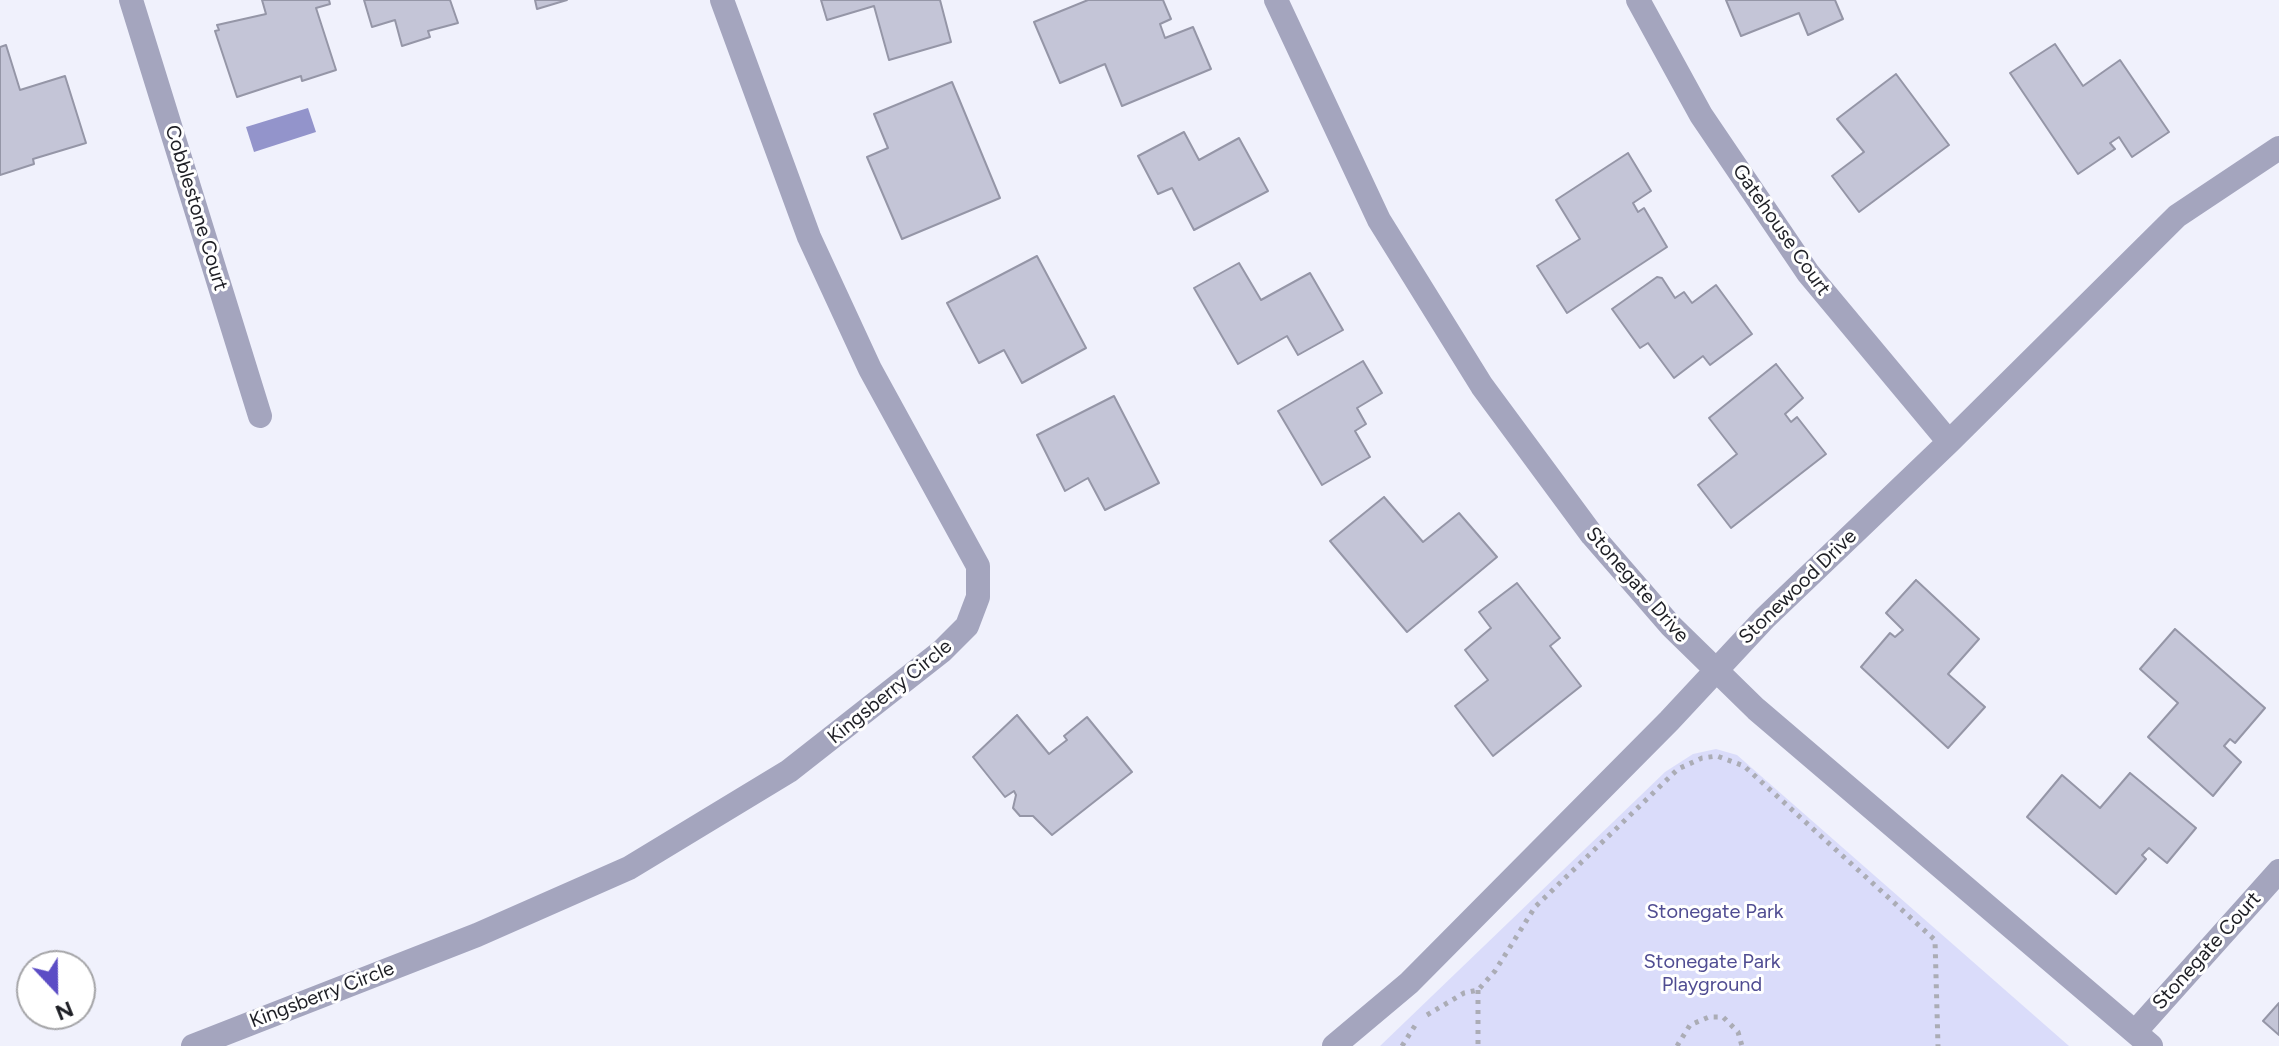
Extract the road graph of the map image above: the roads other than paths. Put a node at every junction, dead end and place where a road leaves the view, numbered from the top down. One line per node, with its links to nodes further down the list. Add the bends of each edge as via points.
1 (131, 0): 6 (street, Cobblestone Court)
2 (722, 0): 11 (street, Kingsberry Circle, via 809,237 870,369 978,566 978,597 967,626 789,771 629,868 477,935)
3 (1276, 0): 8 (street, Stonegate Drive, via 1379,220 1482,386 1592,535)
4 (1638, 0): 7 (street, Gatehouse Court, via 1701,115 1808,273)
5 (2279, 148): 7 (street, Stonewood Drive, via 2177,216)
6 (260, 416)
7 (1949, 442): 8 (street, Stonewood Drive)
8 (1713, 669): 10 (street, Stonegate Drive); 12 (street, Stonewood Drive, via 1669,721 1409,983)
9 (2279, 871): 10 (street, Stonegate Court)
10 (2143, 1039)
11 (193, 1046)
12 (1334, 1046)

